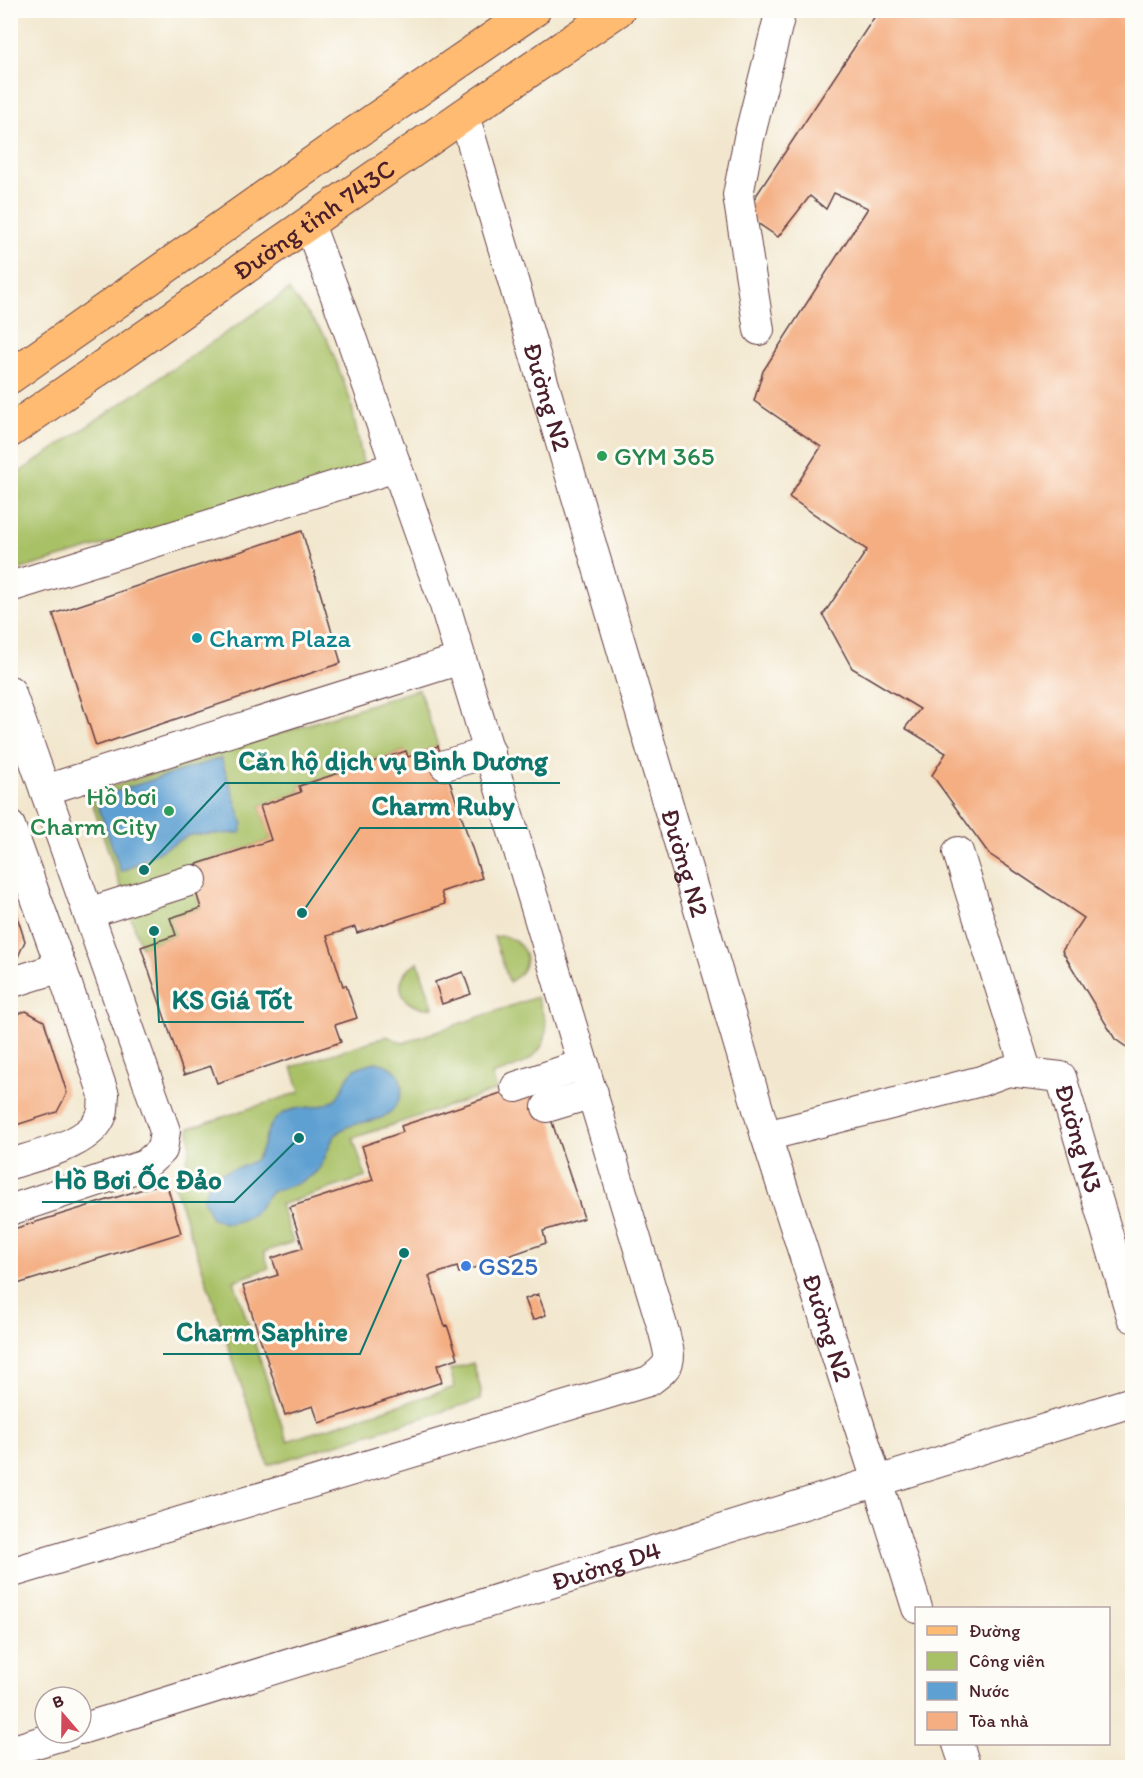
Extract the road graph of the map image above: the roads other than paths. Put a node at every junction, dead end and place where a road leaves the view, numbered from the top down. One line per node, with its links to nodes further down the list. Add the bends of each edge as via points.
1 (534, 10): 4 (main road, Đường tỉnh 743C)
2 (618, 10): 5 (main road, Đường tỉnh 743C)
3 (776, 10): 7 (street, via 779,18 738,195)
4 (438, 76): 5 (main road); 8 (main road, Đường tỉnh 743C)
5 (464, 115): 6 (main road, Đường tỉnh 743C); 28 (street, Đường N2)
6 (309, 224): 9 (main road, Đường tỉnh 743C); 10 (street)
7 (759, 330)
8 (10, 377)
9 (10, 431)
10 (396, 467): 11 (street); 12 (street)
11 (10, 587)
12 (461, 659): 14 (street); 16 (street)
13 (10, 691): 16 (street)
14 (490, 752): 15 (street); 23 (street)
15 (445, 765)
16 (45, 790): 20 (street)
17 (10, 826): 21 (street)
18 (958, 852): 24 (street)
19 (192, 880): 20 (street)
20 (88, 913): 30 (street, via 165,1131 162,1150 145,1165)
21 (61, 967): 22 (street); 29 (street, via 104,1095 102,1114 90,1133 68,1145)
22 (10, 983)
23 (584, 1064): 25 (street); 26 (street)
24 (1027, 1073): 28 (street, Đường N3, via 1008,1071); 31 (street, Đường N3, via 1061,1077)
25 (516, 1087)
26 (592, 1094): 27 (street); 34 (street, via 664,1332 670,1356 664,1370 649,1381)
27 (548, 1107)
28 (766, 1137): 33 (street, Đường N2)
29 (10, 1164)
30 (10, 1210)
31 (1132, 1317)
32 (1132, 1402): 33 (street, Đường D4)
33 (877, 1481): 35 (street, Đường N2); 36 (street, Đường D4)
34 (10, 1573)
35 (917, 1607)
36 (93, 1725)
37 (33, 1744): 39 (street)
38 (959, 1745): 40 (street)
39 (10, 1751)
40 (966, 1767)

